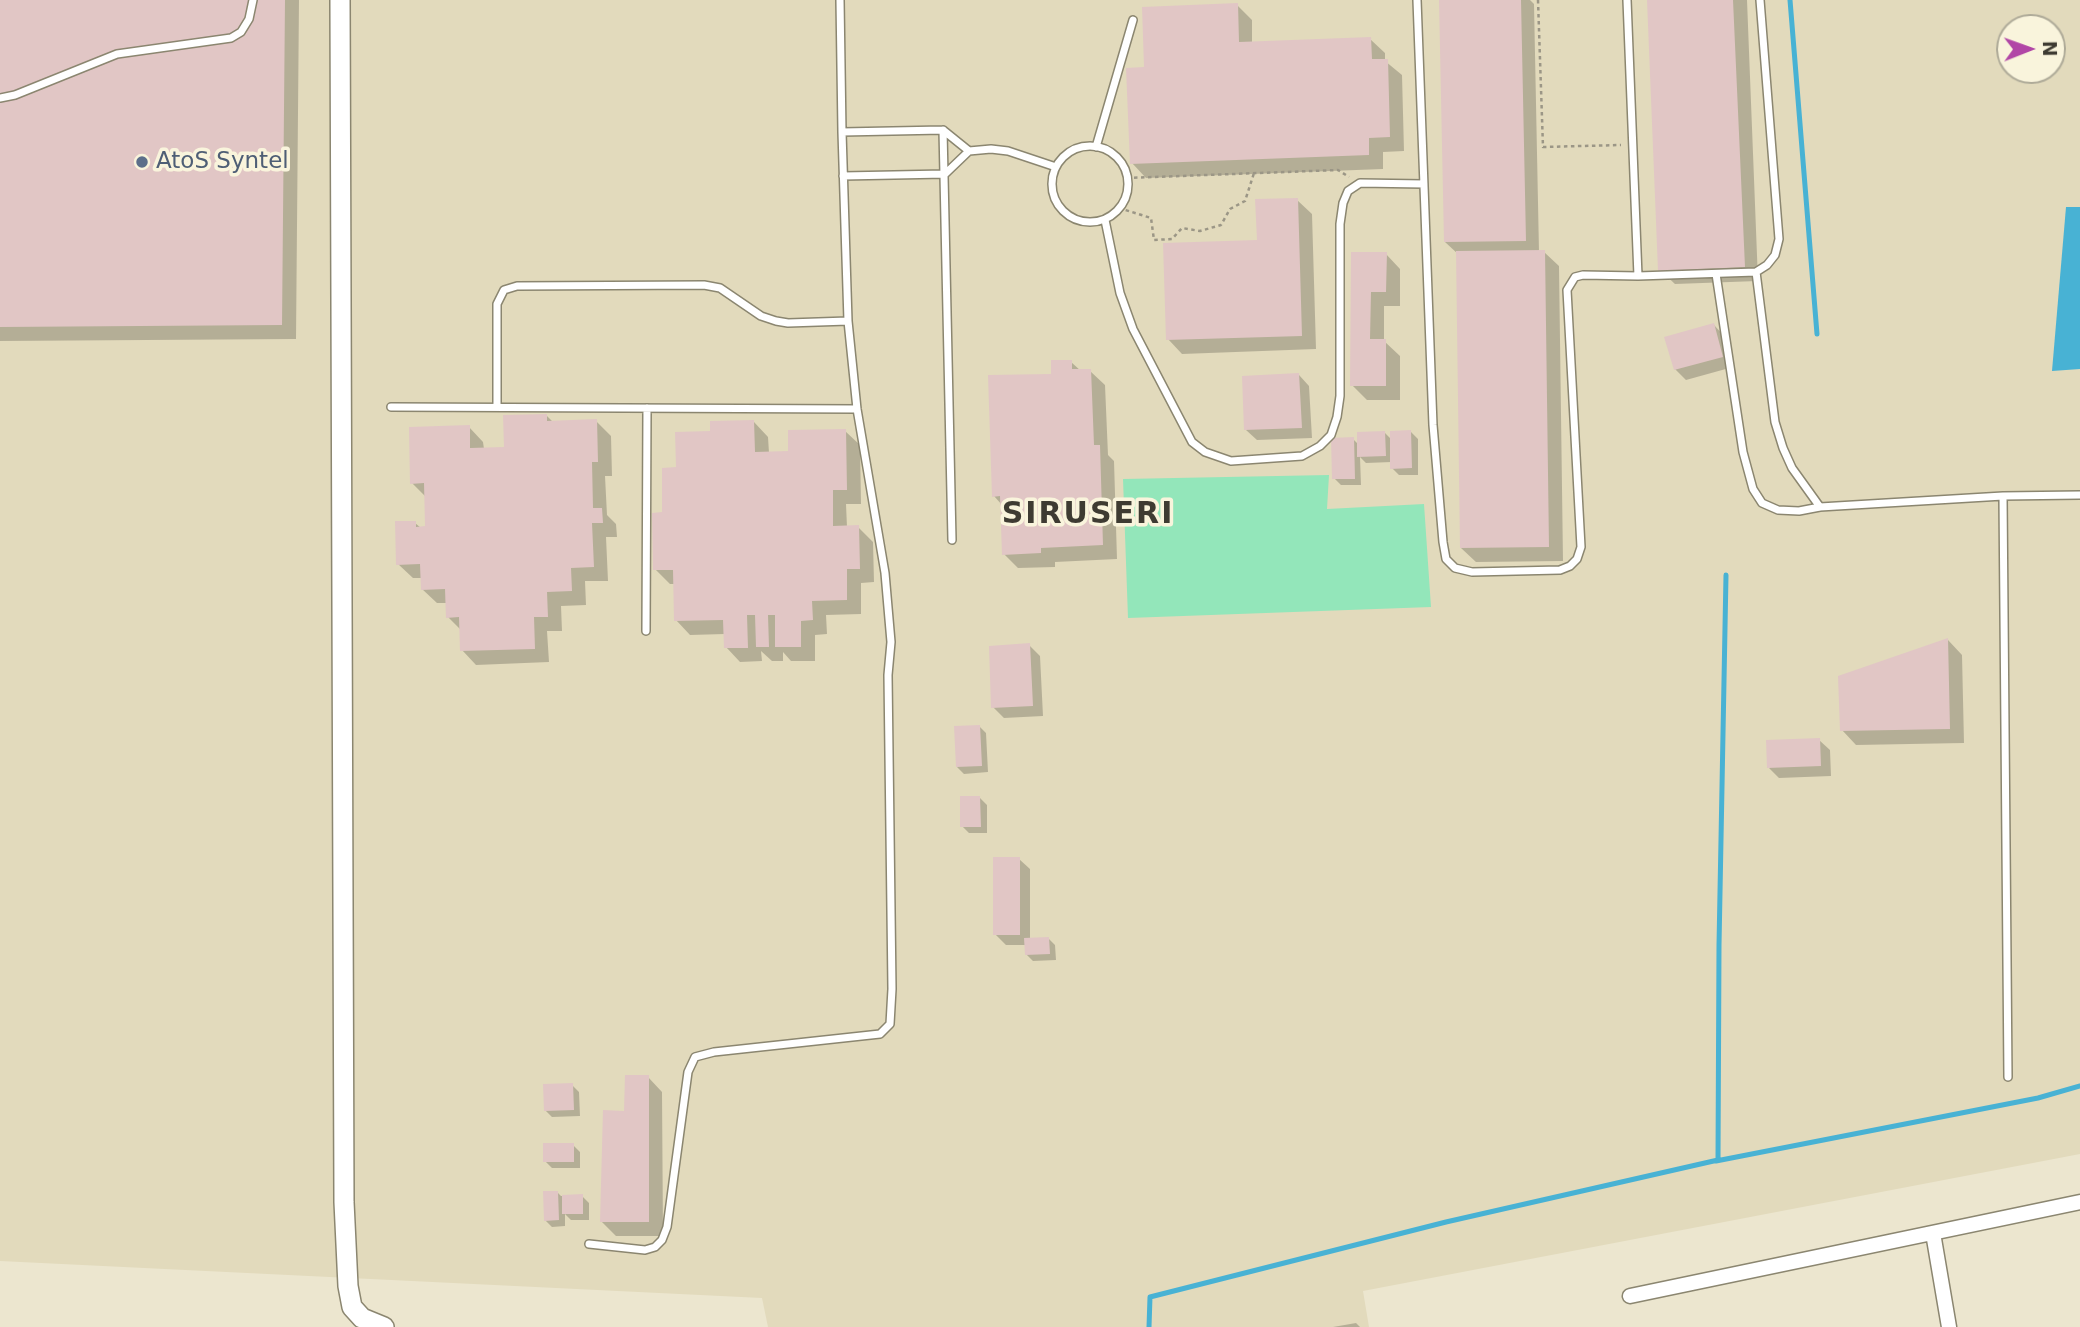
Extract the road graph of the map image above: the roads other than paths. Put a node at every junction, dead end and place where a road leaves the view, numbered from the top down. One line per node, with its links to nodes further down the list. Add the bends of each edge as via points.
1 (253, 0): 8 (lane, via 249,19 231,38 117,54)
2 (340, 0): 36 (street, via 344,1202 354,1315)
3 (841, 0): 10 (lane)
4 (1417, 0): 16 (lane)
5 (1627, 0): 20 (lane)
6 (1760, 0): 18 (lane, via 1779,239 1775,255)
7 (1133, 20): 11 (lane)
8 (0, 98)
9 (943, 130): 10 (lane); 12 (lane); 14 (lane)
10 (842, 132): 15 (lane)
11 (1096, 147): 13 (lane, via 1068,153); 17 (lane, via 1115,156 1127,178 1119,208)
12 (969, 151): 13 (lane, via 1008,151); 14 (lane)
13 (1056, 167): 17 (lane, via 1052,185 1060,208 1080,222)
14 (944, 174): 15 (lane); 29 (lane)
15 (843, 176): 21 (lane)
16 (1424, 184): 17 (lane, via 1360,183 1343,203 1337,417 1331,435 1302,456 1231,461 1192,442 1133,329 1120,293); 20 (lane, via 1433,425 1443,542 1446,559 1455,568 1472,572 1560,570 1577,559 1581,547 1567,290 1575,277 1583,275)
17 (1105, 220)
18 (1756, 272): 19 (lane); 28 (lane, via 1775,422 1792,467)
19 (1716, 274): 20 (lane); 28 (lane, via 1743,452 1753,489 1762,503 1778,510)
20 (1638, 276)
21 (848, 321): 23 (lane, via 776,321 720,288 704,285 517,286 504,290 497,304); 25 (lane)
22 (391, 407): 23 (lane)
23 (496, 407): 24 (lane)
24 (648, 408): 25 (lane); 30 (lane)
25 (857, 409): 34 (lane, via 885,573 890,632 890,1024 880,1034 695,1057 688,1072 662,1240 645,1250)
26 (2080, 495): 27 (lane)
27 (2003, 496): 28 (lane); 31 (lane)
28 (1820, 507)
29 (952, 540)
30 (646, 631)
31 (2008, 1077)
32 (2080, 1202): 33 (street)
33 (1933, 1233): 35 (street); 37 (street)
34 (589, 1244)
35 (1630, 1296)
36 (384, 1327)
37 (1949, 1327)

